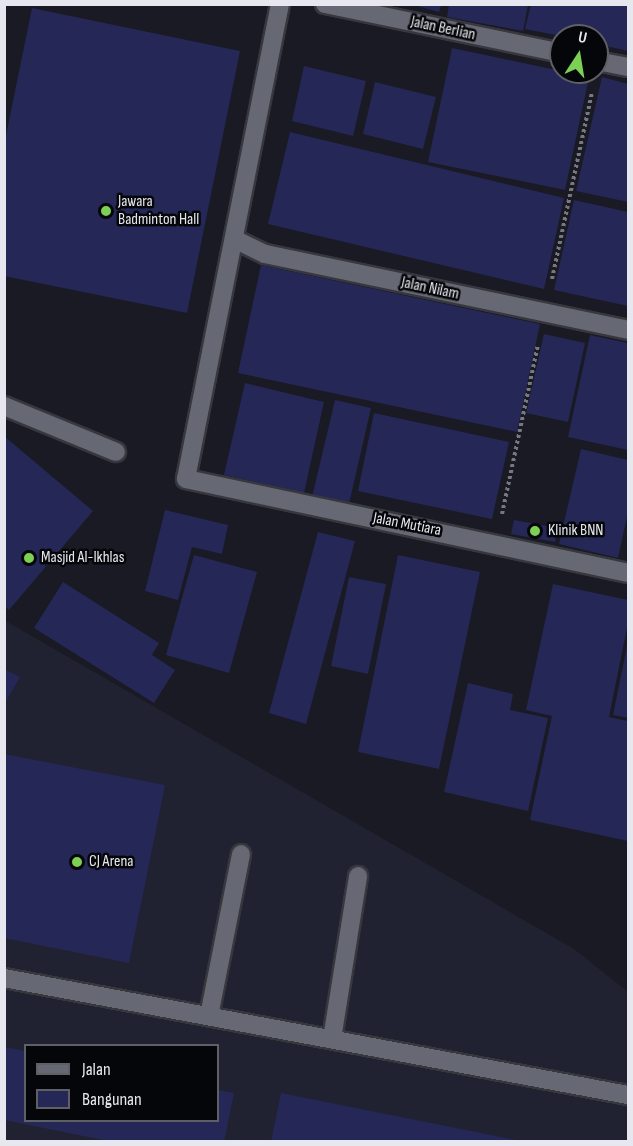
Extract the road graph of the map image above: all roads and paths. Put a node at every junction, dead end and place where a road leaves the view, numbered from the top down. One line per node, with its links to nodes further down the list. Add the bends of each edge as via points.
1 (280, 4): 6 (street)
2 (325, 4): 3 (street, Jalan Berlian)
3 (549, 51)
4 (609, 63): 5 (street)
5 (628, 67)
6 (234, 239): 7 (street, Jalan Nilam, via 265,254); 10 (street, Jalan Mutiara, via 186,479)
7 (628, 330)
8 (4, 406): 9 (street)
9 (116, 452)
10 (628, 573)
11 (241, 854): 14 (street)
12 (358, 876): 15 (street)
13 (4, 978): 14 (street)
14 (209, 1016): 15 (street)
15 (332, 1040): 16 (street)
16 (628, 1095)

